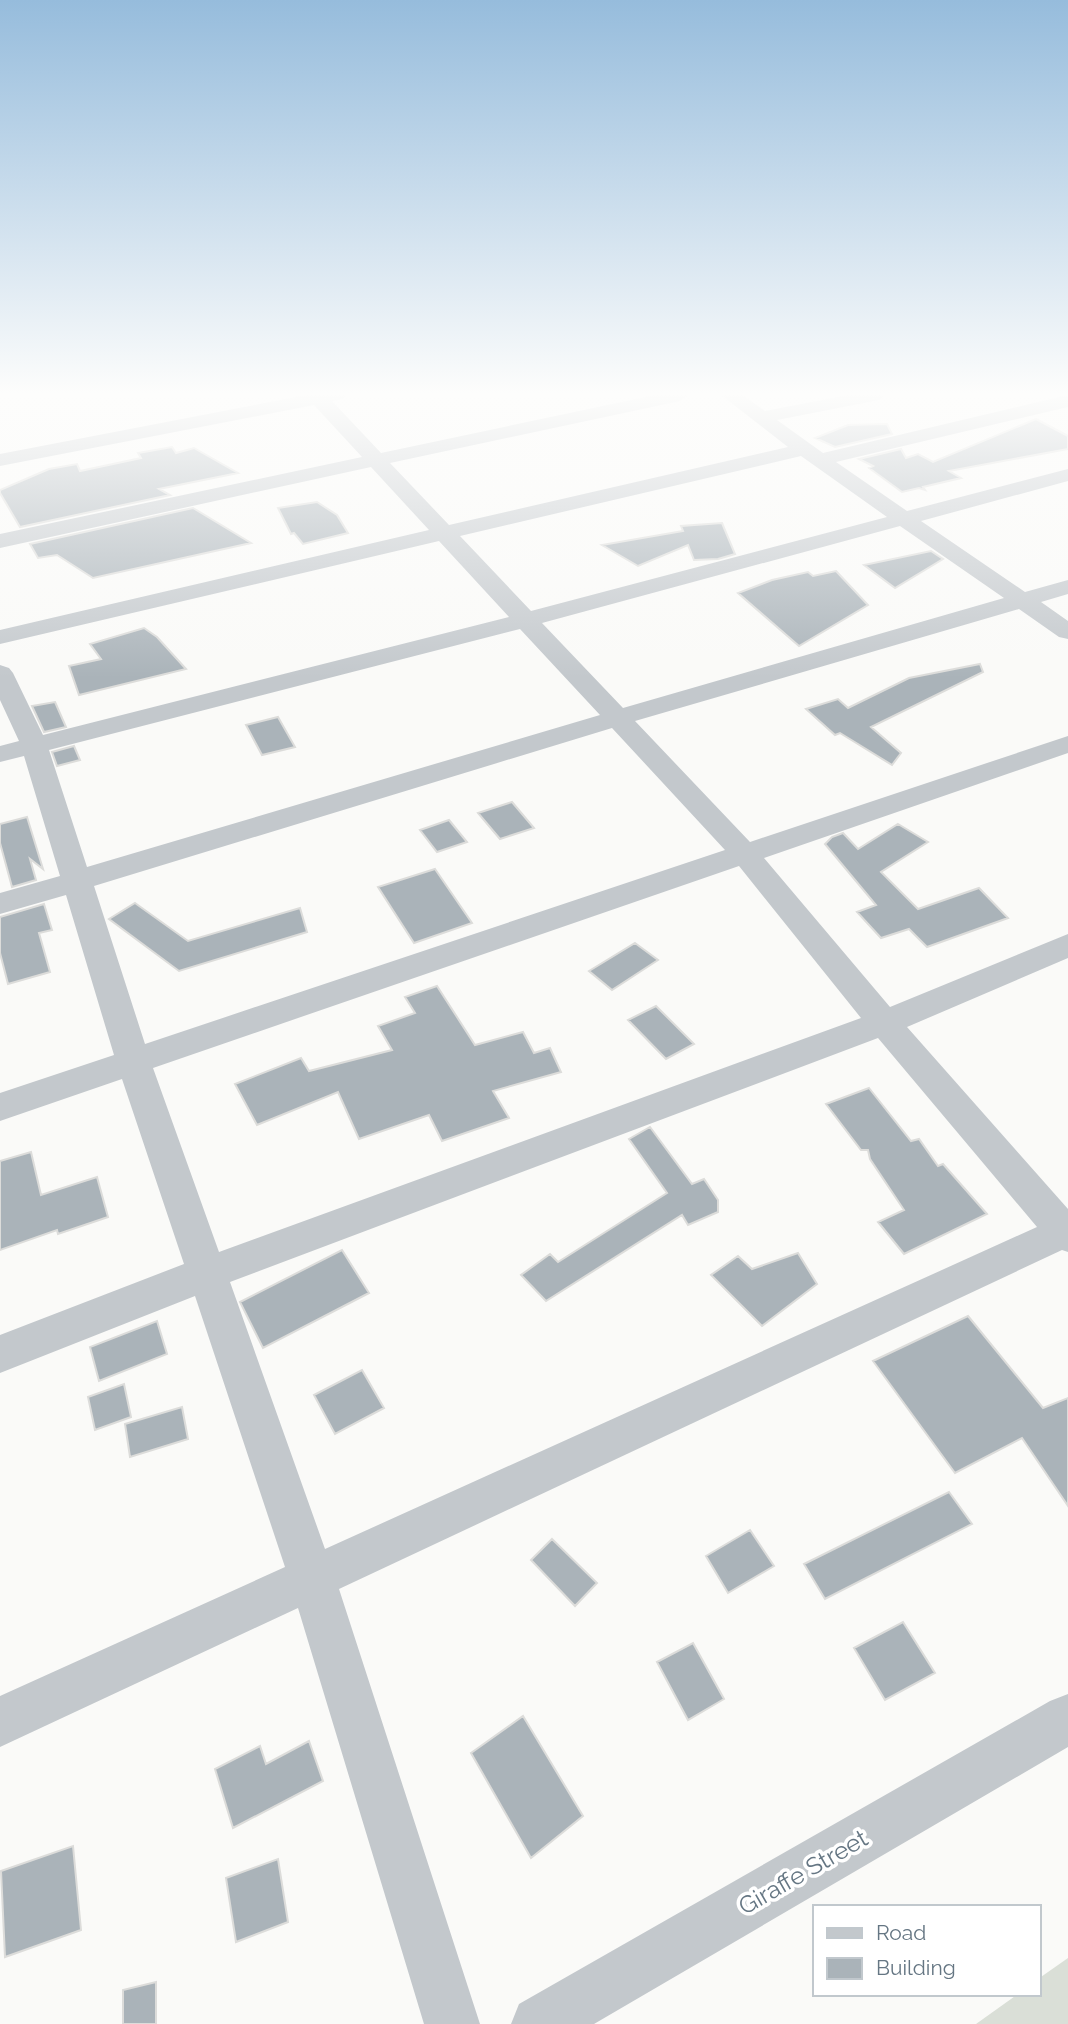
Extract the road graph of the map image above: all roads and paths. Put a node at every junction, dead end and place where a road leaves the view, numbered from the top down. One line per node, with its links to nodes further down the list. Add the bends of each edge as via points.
1 (244, 489): 8 (street)
2 (406, 489): 7 (street)
3 (648, 489): 7 (street)
4 (860, 489): 6 (street)
5 (1013, 489): 6 (street)
6 (902, 519): 10 (street); 11 (street)
7 (446, 532): 11 (street); 13 (street)
8 (0, 541)
9 (1068, 587): 10 (street)
10 (1023, 601): 12 (street); 15 (street)
11 (525, 620): 15 (street); 17 (street)
12 (1068, 632)
13 (0, 637)
14 (0, 673): 17 (street)
15 (617, 718): 18 (street); 19 (street)
16 (1068, 744): 18 (street)
17 (17, 749): 19 (street)
18 (745, 854): 22 (street); 23 (street)
19 (78, 880): 20 (street); 23 (street)
20 (0, 904)
21 (1068, 945): 22 (street)
22 (884, 1023): 25 (street); 26 (street)
23 (134, 1063): 24 (street); 26 (street)
24 (0, 1107)
25 (1067, 1232): 28 (street)
26 (207, 1273): 27 (street); 28 (street)
27 (0, 1354)
28 (313, 1580): 30 (street); 31 (street)
29 (1068, 1719): 32 (street, Giraffe Street)
30 (0, 1722)
31 (452, 2024)
32 (539, 2024)

